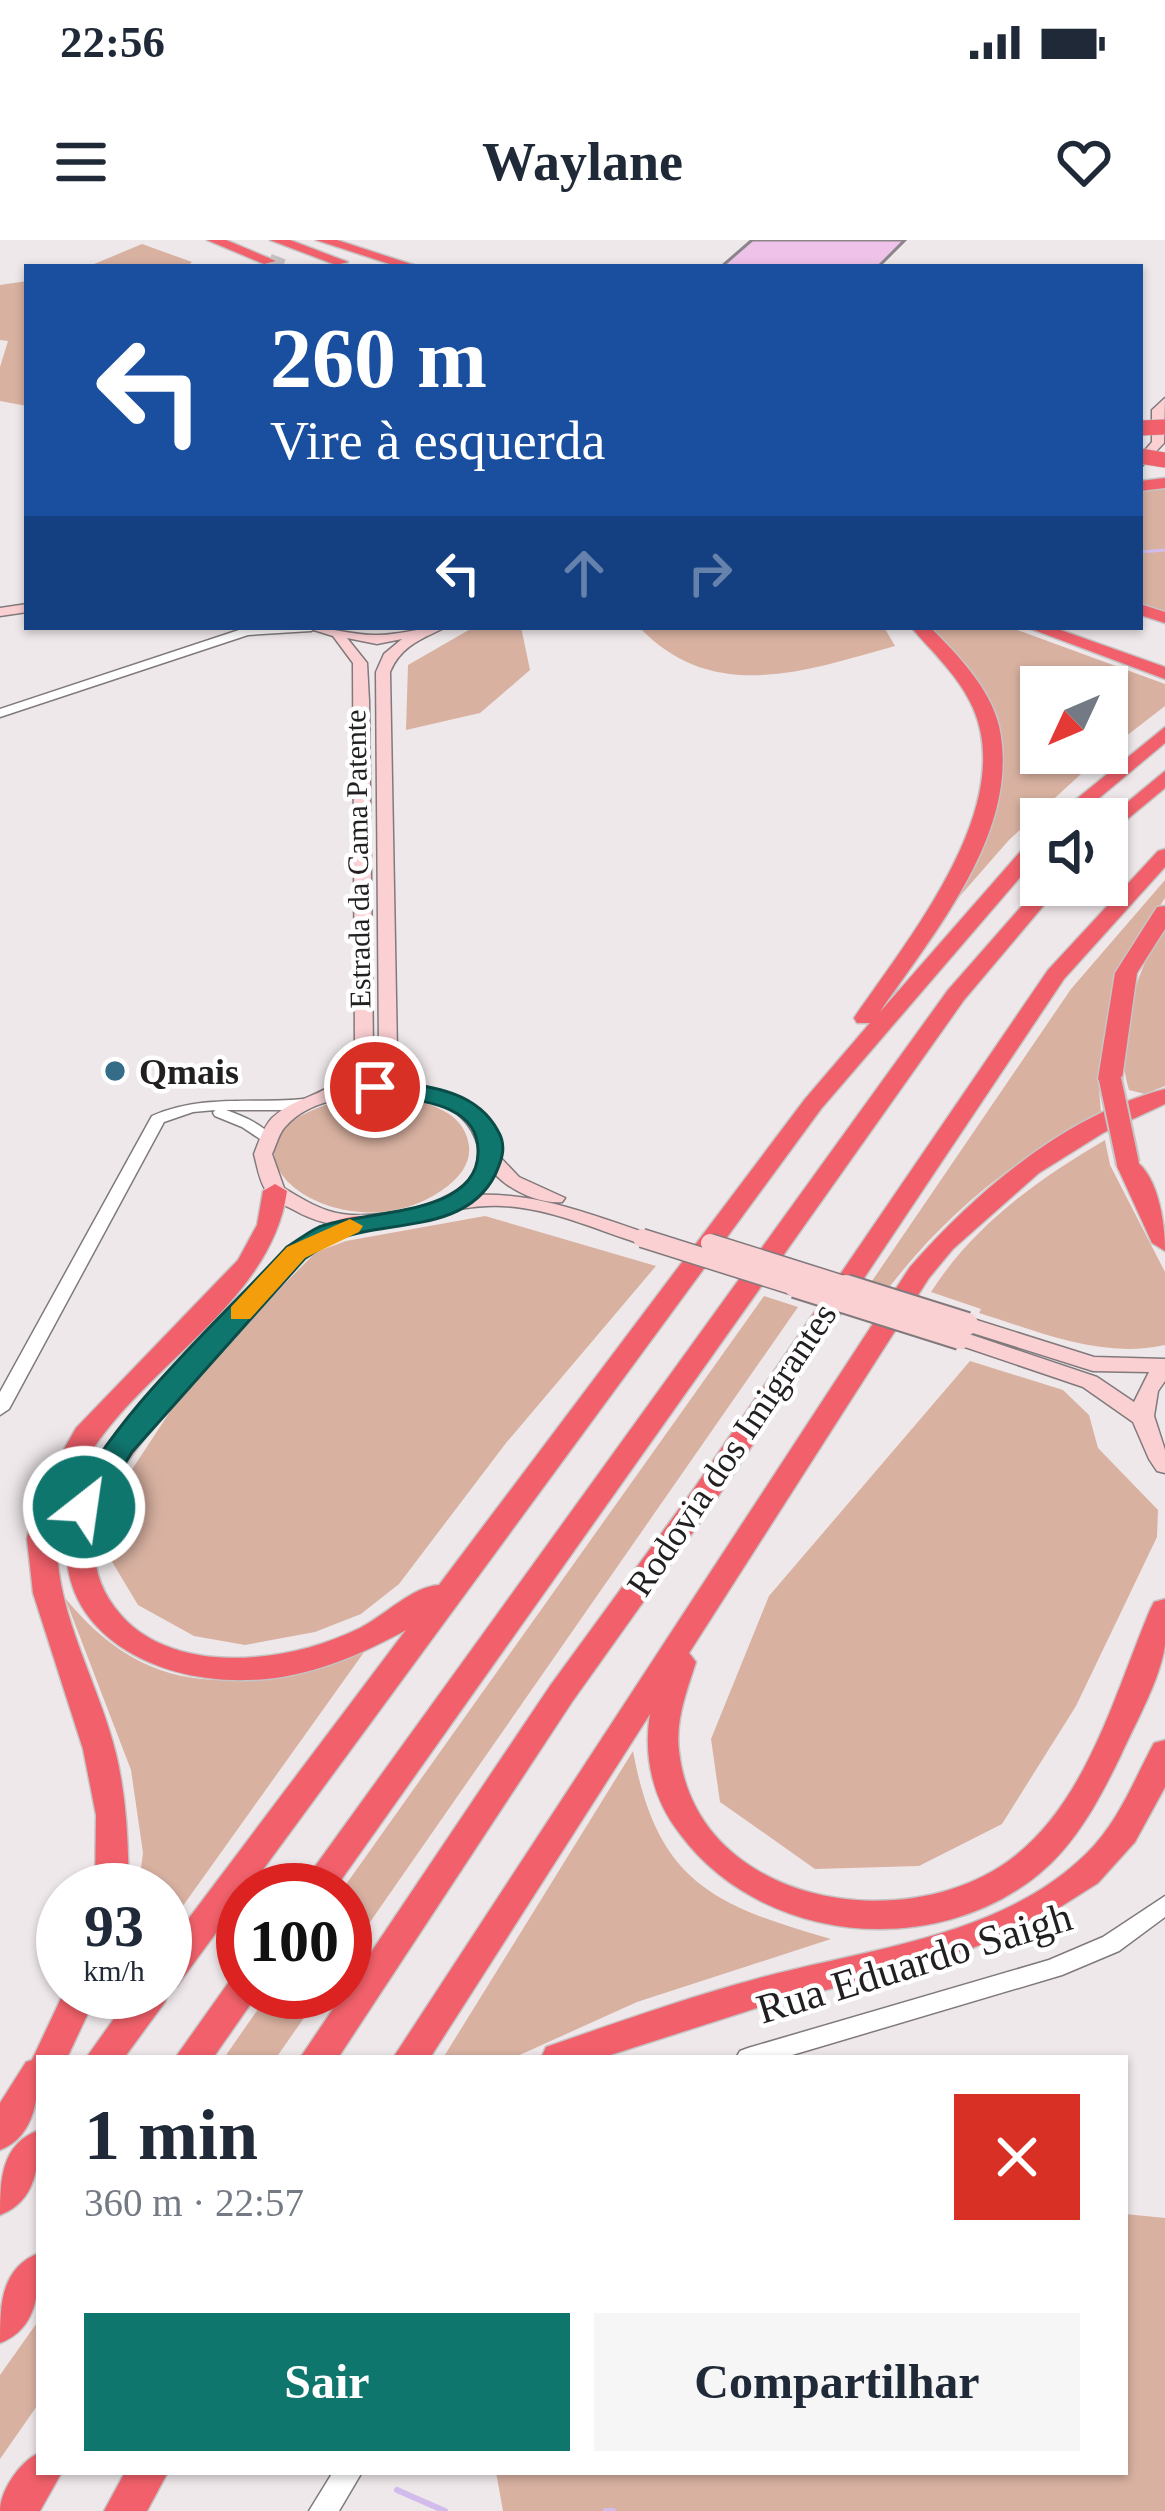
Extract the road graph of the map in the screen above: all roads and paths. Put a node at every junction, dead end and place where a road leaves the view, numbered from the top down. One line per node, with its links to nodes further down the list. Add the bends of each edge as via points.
1 (214, 240): 4 (highway)
2 (277, 240): 5 (highway)
3 (323, 240): 6 (highway); 7 (highway)
4 (269, 261)
5 (345, 264)
6 (386, 264)
7 (403, 264)
8 (1165, 402): 9 (main road)
9 (1163, 419): 10 (main road, via 1158,443)
10 (1143, 457)
11 (253, 630): 19 (street)
12 (288, 630): 19 (street)
13 (319, 630): 20 (main road)
14 (430, 630): 18 (main road)
15 (923, 630): 36 (highway, via 974,690 989,727 990,794 957,874)
16 (1043, 630): 22 (highway)
17 (1093, 630): 21 (highway)
18 (415, 635): 20 (main road); 32 (main road, Estrada da Cama Patente, via 382,672 388,1051)
19 (236, 637): 23 (street)
20 (339, 637): 33 (main road, Estrada da Cama Patente, via 360,663 364,1052)
21 (1165, 655)
22 (1165, 673)
23 (0, 713)
24 (1165, 733): 26 (highway)
25 (1165, 777): 27 (highway)
26 (1087, 798)
27 (1128, 811)
28 (1165, 855): 64 (highway, Rodovia dos Imigrantes, via 1017,1030)
29 (1020, 864): 36 (highway)
30 (1034, 906): 55 (highway, via 956,995)
31 (1165, 912): 44 (highway, bridge, via 1126,973 1110,1079 1128,1164)
32 (411, 1088): 33 (main road); 39 (main road, via 472,1114 488,1134)
33 (338, 1091): 35 (main road)
34 (1165, 1096): 52 (highway, via 1042,1159 954,1230 880,1329)
35 (304, 1104): 37 (street, via 192,1106 158,1119); 38 (main road)
36 (813, 1104): 50 (highway)
37 (149, 1134): 38 (street, via 182,1116 219,1113); 47 (street)
38 (266, 1138): 40 (main road, via 260,1156)
39 (491, 1158): 41 (main road, via 478,1183); 43 (main road, via 524,1187)
40 (275, 1191): 42 (main road, via 328,1218); 54 (highway, via 270,1225 249,1265 86,1435 48,1502 48,1593 98,1749)
41 (450, 1204): 42 (main road); 43 (main road, via 517,1202)
42 (364, 1222): 50 (highway, via 296,1253 110,1460 84,1507 76,1546 82,1581 98,1611 138,1645 196,1665 246,1670 297,1663 377,1633)
43 (646, 1231): 45 (main road, bridge)
44 (1165, 1243)
45 (963, 1331): 46 (main road, via 1107,1367); 48 (main road, via 1090,1382)
46 (1165, 1367): 48 (main road, via 1148,1389)
47 (0, 1408)
48 (1142, 1418): 49 (main road)
49 (1165, 1466)
50 (463, 1574): 57 (highway)
51 (1165, 1610): 52 (highway, via 1063,1831 1027,1865 976,1895 861,1917 805,1906 742,1876 701,1843 677,1805 663,1754 665,1708)
52 (695, 1620): 65 (highway)
53 (1165, 1752): 66 (highway, via 1121,1841 1031,1910)
54 (112, 1863)
55 (334, 1863)
56 (1165, 1905): 67 (street, Rua Eduardo Saigh, via 1111,1943 1054,1968)
57 (192, 1940)
58 (68, 2019): 61 (highway)
59 (133, 2019): 62 (highway)
60 (222, 2019): 63 (highway)
61 (50, 2055)
62 (106, 2055)
63 (196, 2055)
64 (320, 2055)
65 (413, 2055)
66 (567, 2055)
67 (758, 2055)
68 (36, 2078): 69 (highway)
69 (0, 2134)
70 (36, 2150): 71 (highway)
71 (0, 2198)
72 (36, 2275): 73 (highway)
73 (0, 2325)
74 (40, 2475): 77 (highway)
75 (146, 2475): 78 (highway)
76 (347, 2475): 79 (street)
77 (16, 2511)
78 (124, 2511)
79 (323, 2511)

